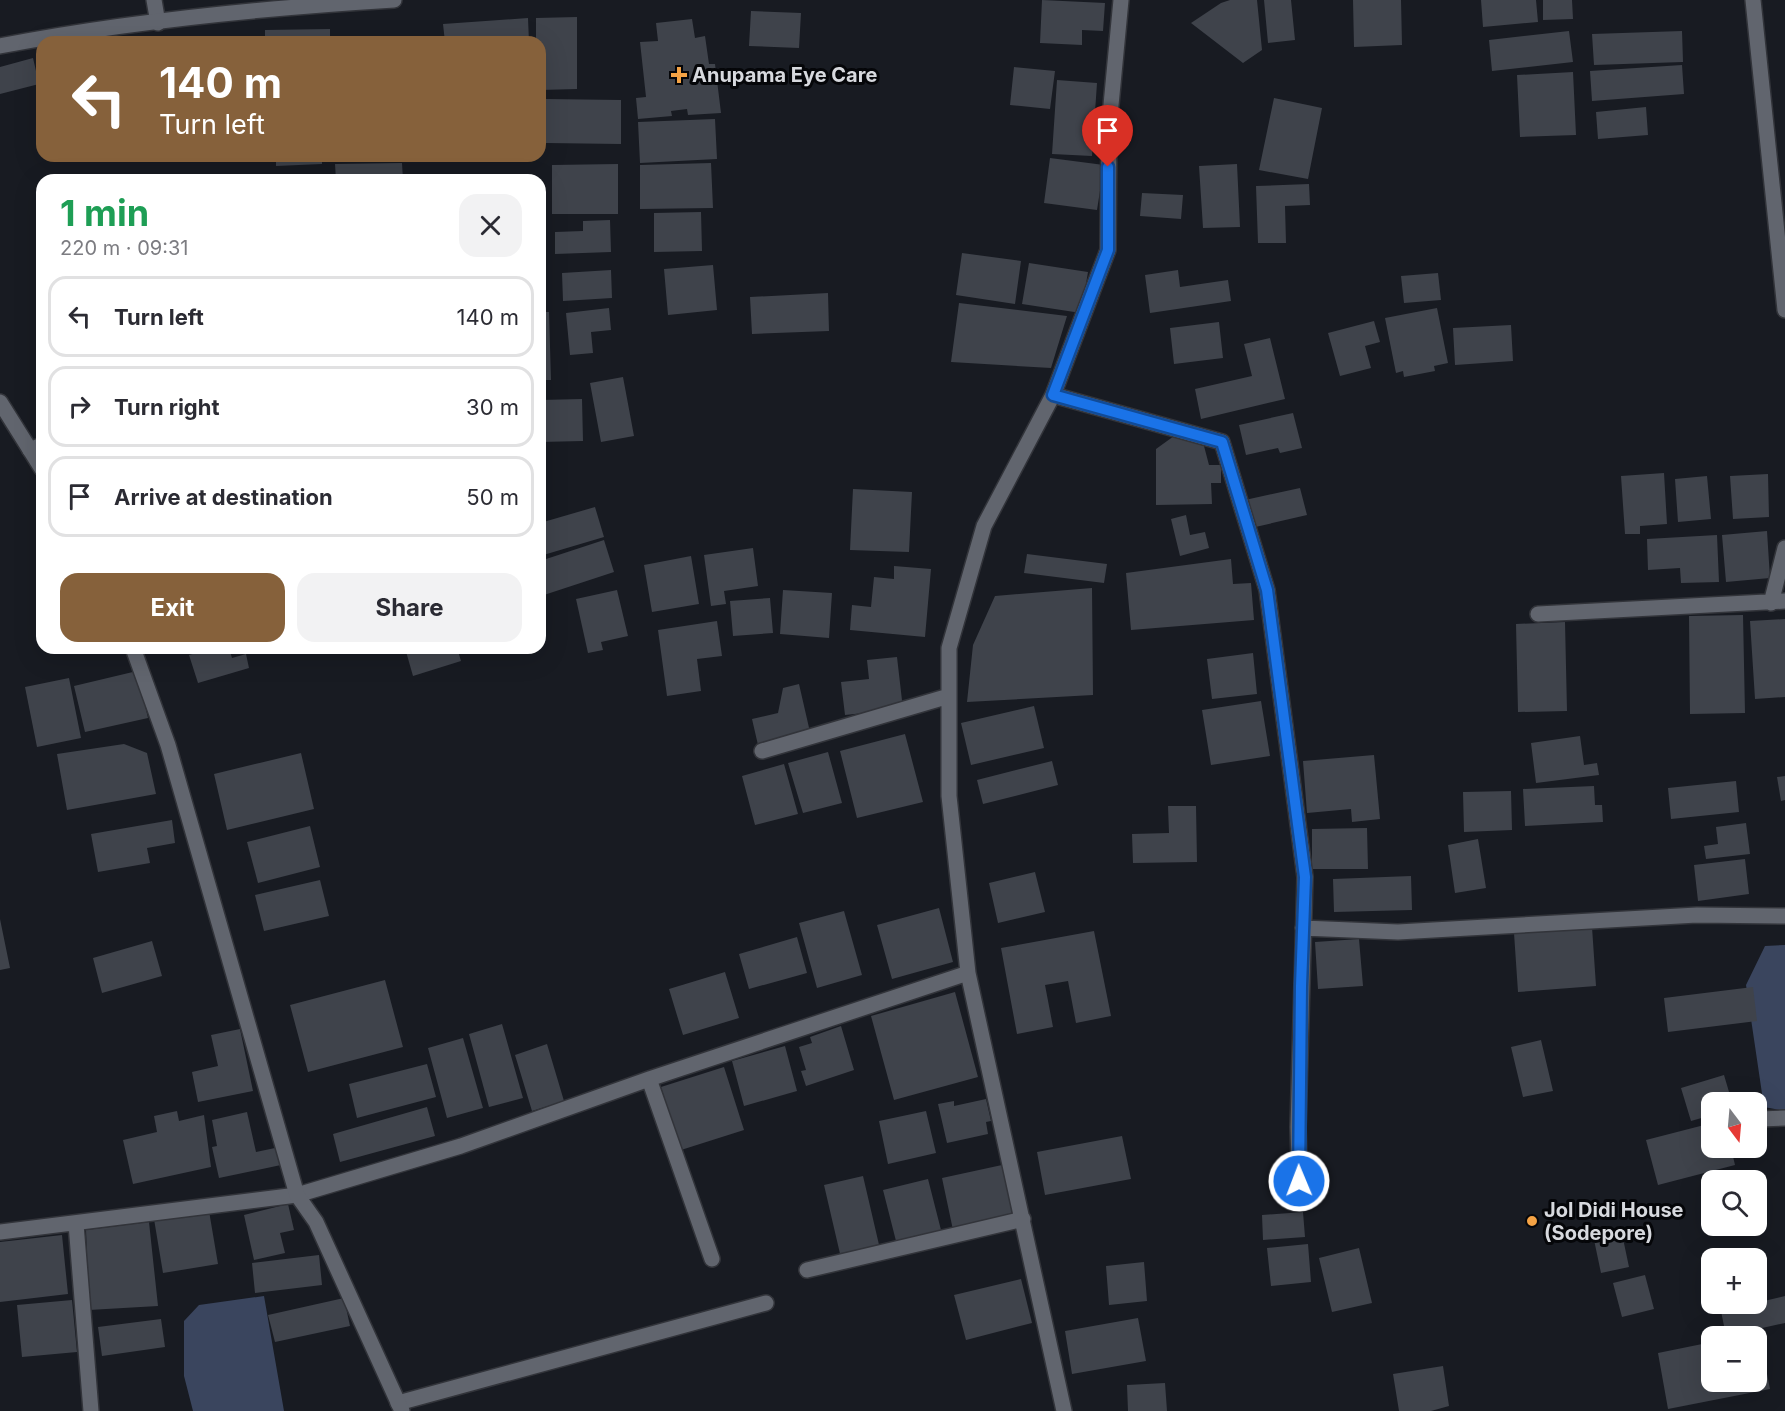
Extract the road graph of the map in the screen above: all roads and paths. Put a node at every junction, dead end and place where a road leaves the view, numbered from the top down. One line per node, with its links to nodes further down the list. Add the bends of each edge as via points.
1 (154, 0): 5 (street)
2 (394, 0): 5 (street)
3 (1121, 0): 10 (street, via 1109,126 1108,250)
4 (1753, 0): 9 (street)
5 (158, 22): 6 (street)
6 (50, 36)
7 (36, 39): 8 (street)
8 (0, 46)
9 (1785, 310)
10 (1053, 395): 17 (street, via 984,526 948,648); 20 (street, via 1222,442 1267,590 1305,877)
11 (0, 402): 12 (street)
12 (36, 447)
13 (1785, 548): 14 (street)
14 (1778, 602): 15 (street)
15 (1538, 614)
16 (135, 654): 25 (street, via 168,745)
17 (949, 696): 18 (street); 21 (street, via 949,796)
18 (762, 751)
19 (1785, 916): 20 (street, via 1697,915 1398,933)
20 (1303, 928): 26 (street)
21 (968, 973): 22 (street); 27 (street)
22 (649, 1079): 25 (street, via 461,1146); 30 (street)
23 (1785, 1118): 24 (street)
24 (1767, 1119)
25 (297, 1195): 28 (street); 33 (street, via 316,1222)
26 (1299, 1199)
27 (1023, 1220): 31 (street); 35 (street)
28 (76, 1224): 29 (street); 34 (street)
29 (0, 1232)
30 (712, 1259)
31 (807, 1270)
32 (766, 1304): 33 (street)
33 (400, 1407)
34 (91, 1411)
35 (1064, 1411)

